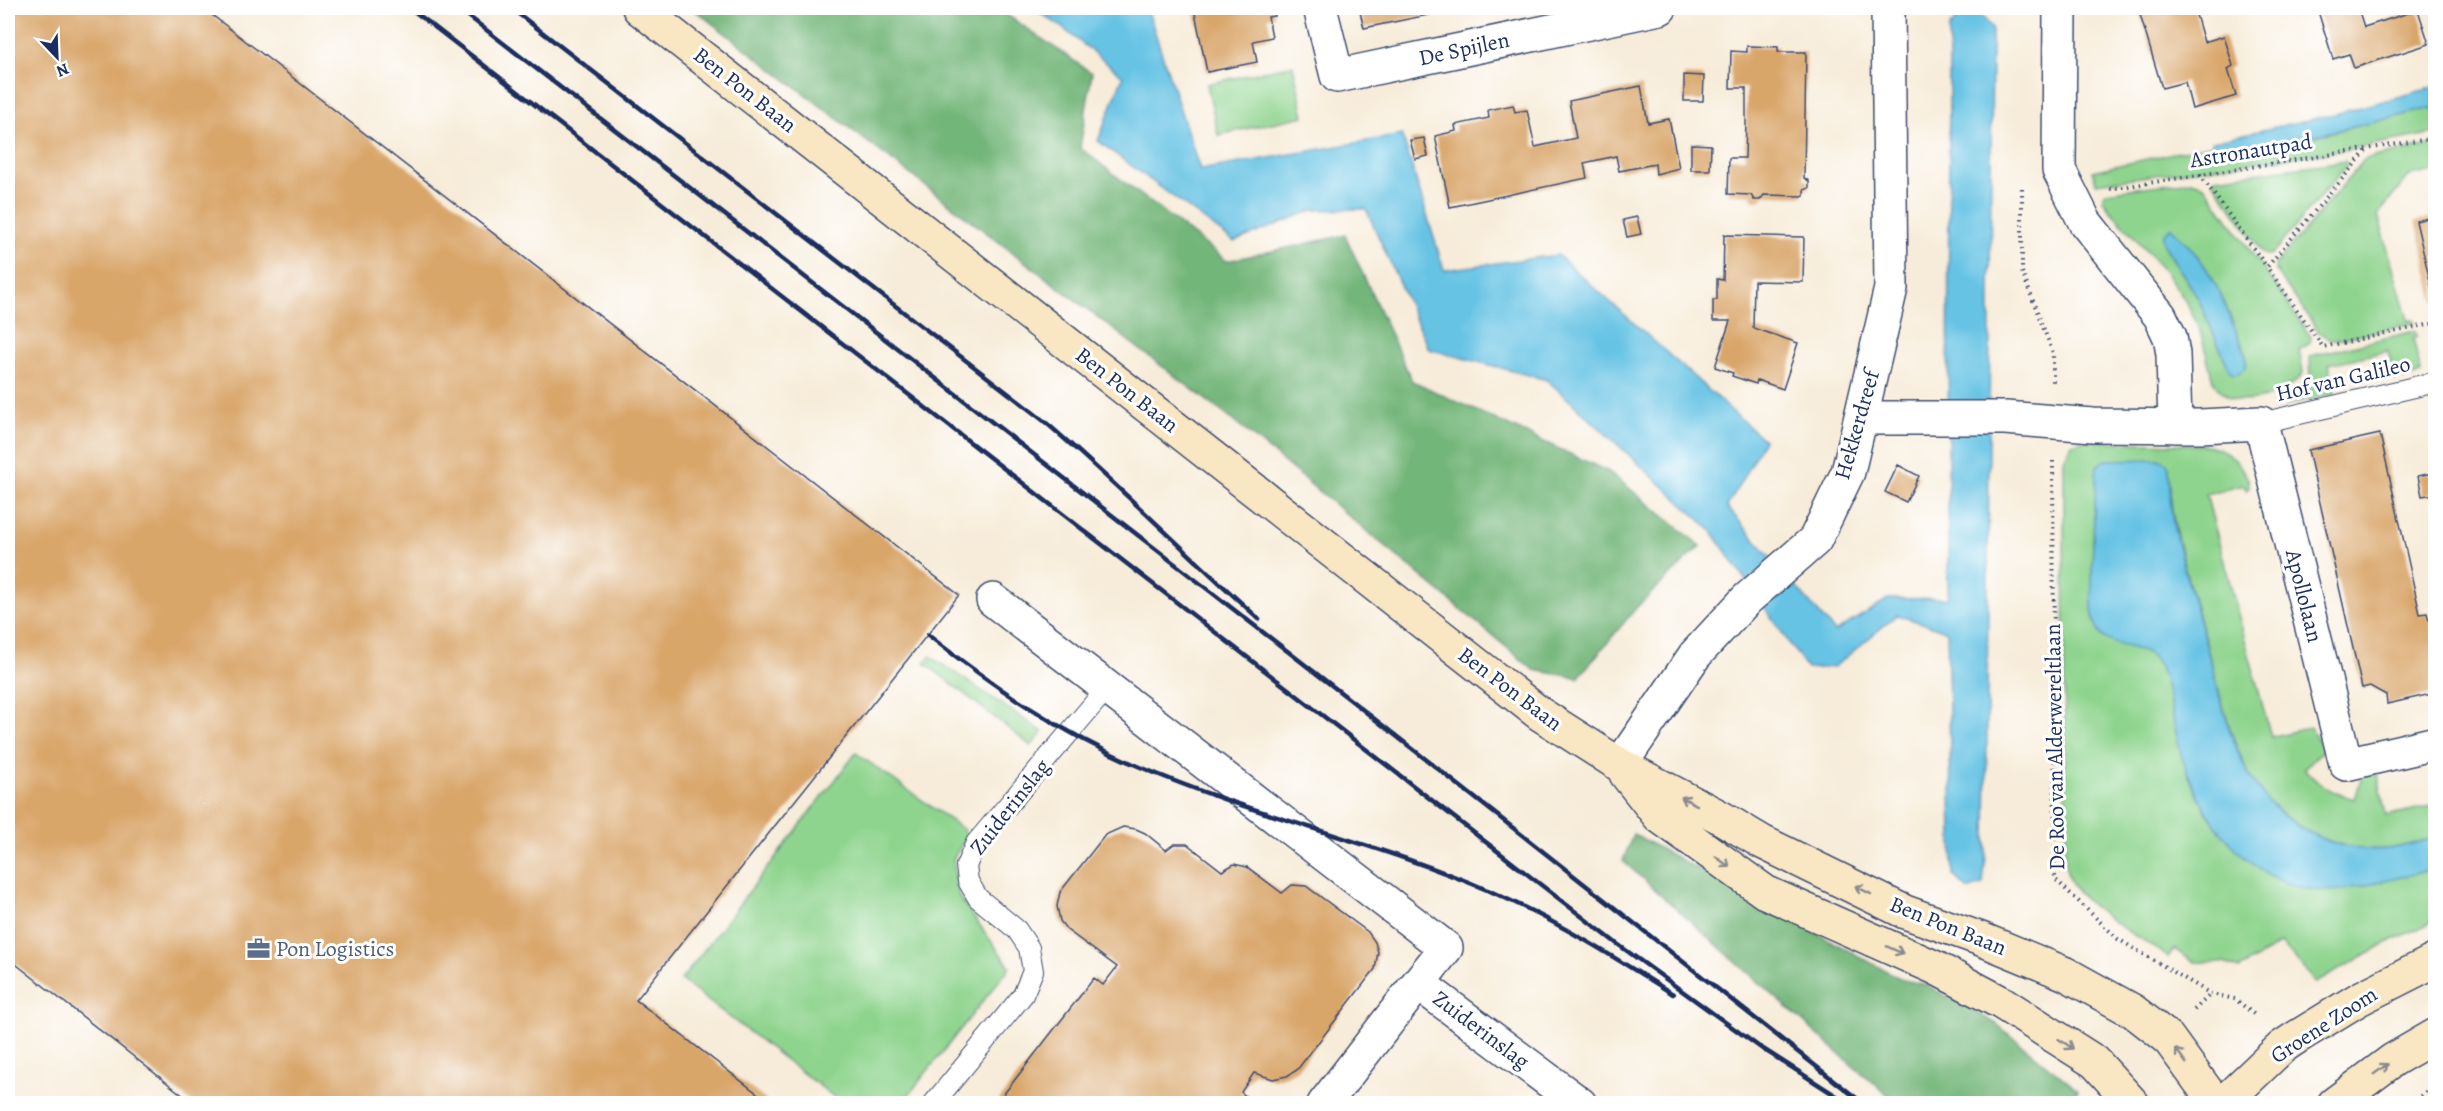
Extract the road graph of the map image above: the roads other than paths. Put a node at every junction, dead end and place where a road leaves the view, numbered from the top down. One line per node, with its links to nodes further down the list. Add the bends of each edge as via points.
1 (639, 8): 13 (street, Ben Pon Baan, via 1540,714)
2 (1320, 8): 3 (street, De Spijlen, via 1337,76)
3 (1660, 8)
4 (1888, 8): 7 (street, Hekkerdreef, via 1891,288)
5 (2060, 8): 9 (street, via 2059,170 2085,222 2160,316 2170,337)
6 (2436, 381): 8 (lane, Hof van Galileo)
7 (1862, 417): 9 (street, via 2005,418); 13 (street, Hekkerdreef, via 1848,472 1815,540 1747,599 1695,655)
8 (2261, 423): 9 (street); 12 (street, Apollolaan, via 2346,764)
9 (2175, 426)
10 (993, 600): 11 (street)
11 (1107, 688): 15 (street, via 1446,948); 17 (lane, Zuiderinslag, via 976,843 966,866 978,898 1017,930 1029,948 1033,971 1023,995)
12 (2436, 744)
13 (1620, 765): 20 (street, Ben Pon Baan, one-way to 20, via 1659,816 1765,892 1936,968 2002,1003 2095,1062); 21 (street, Ben Pon Baan, one-way to 13, via 2168,1038 2133,1011 2066,974 1905,912 1762,842)
14 (2436, 960): 22 (street, Groene Zoom, via 2359,999 2282,1047)
15 (1418, 983): 18 (street, Zuiderinslag); 19 (street, Zuiderinslag)
16 (2436, 1035): 23 (street, one-way to 16, via 2393,1060)
17 (933, 1104)
18 (1324, 1104)
19 (1580, 1104)
20 (2133, 1104)
21 (2216, 1104)
22 (2222, 1104)
23 (2334, 1104)

